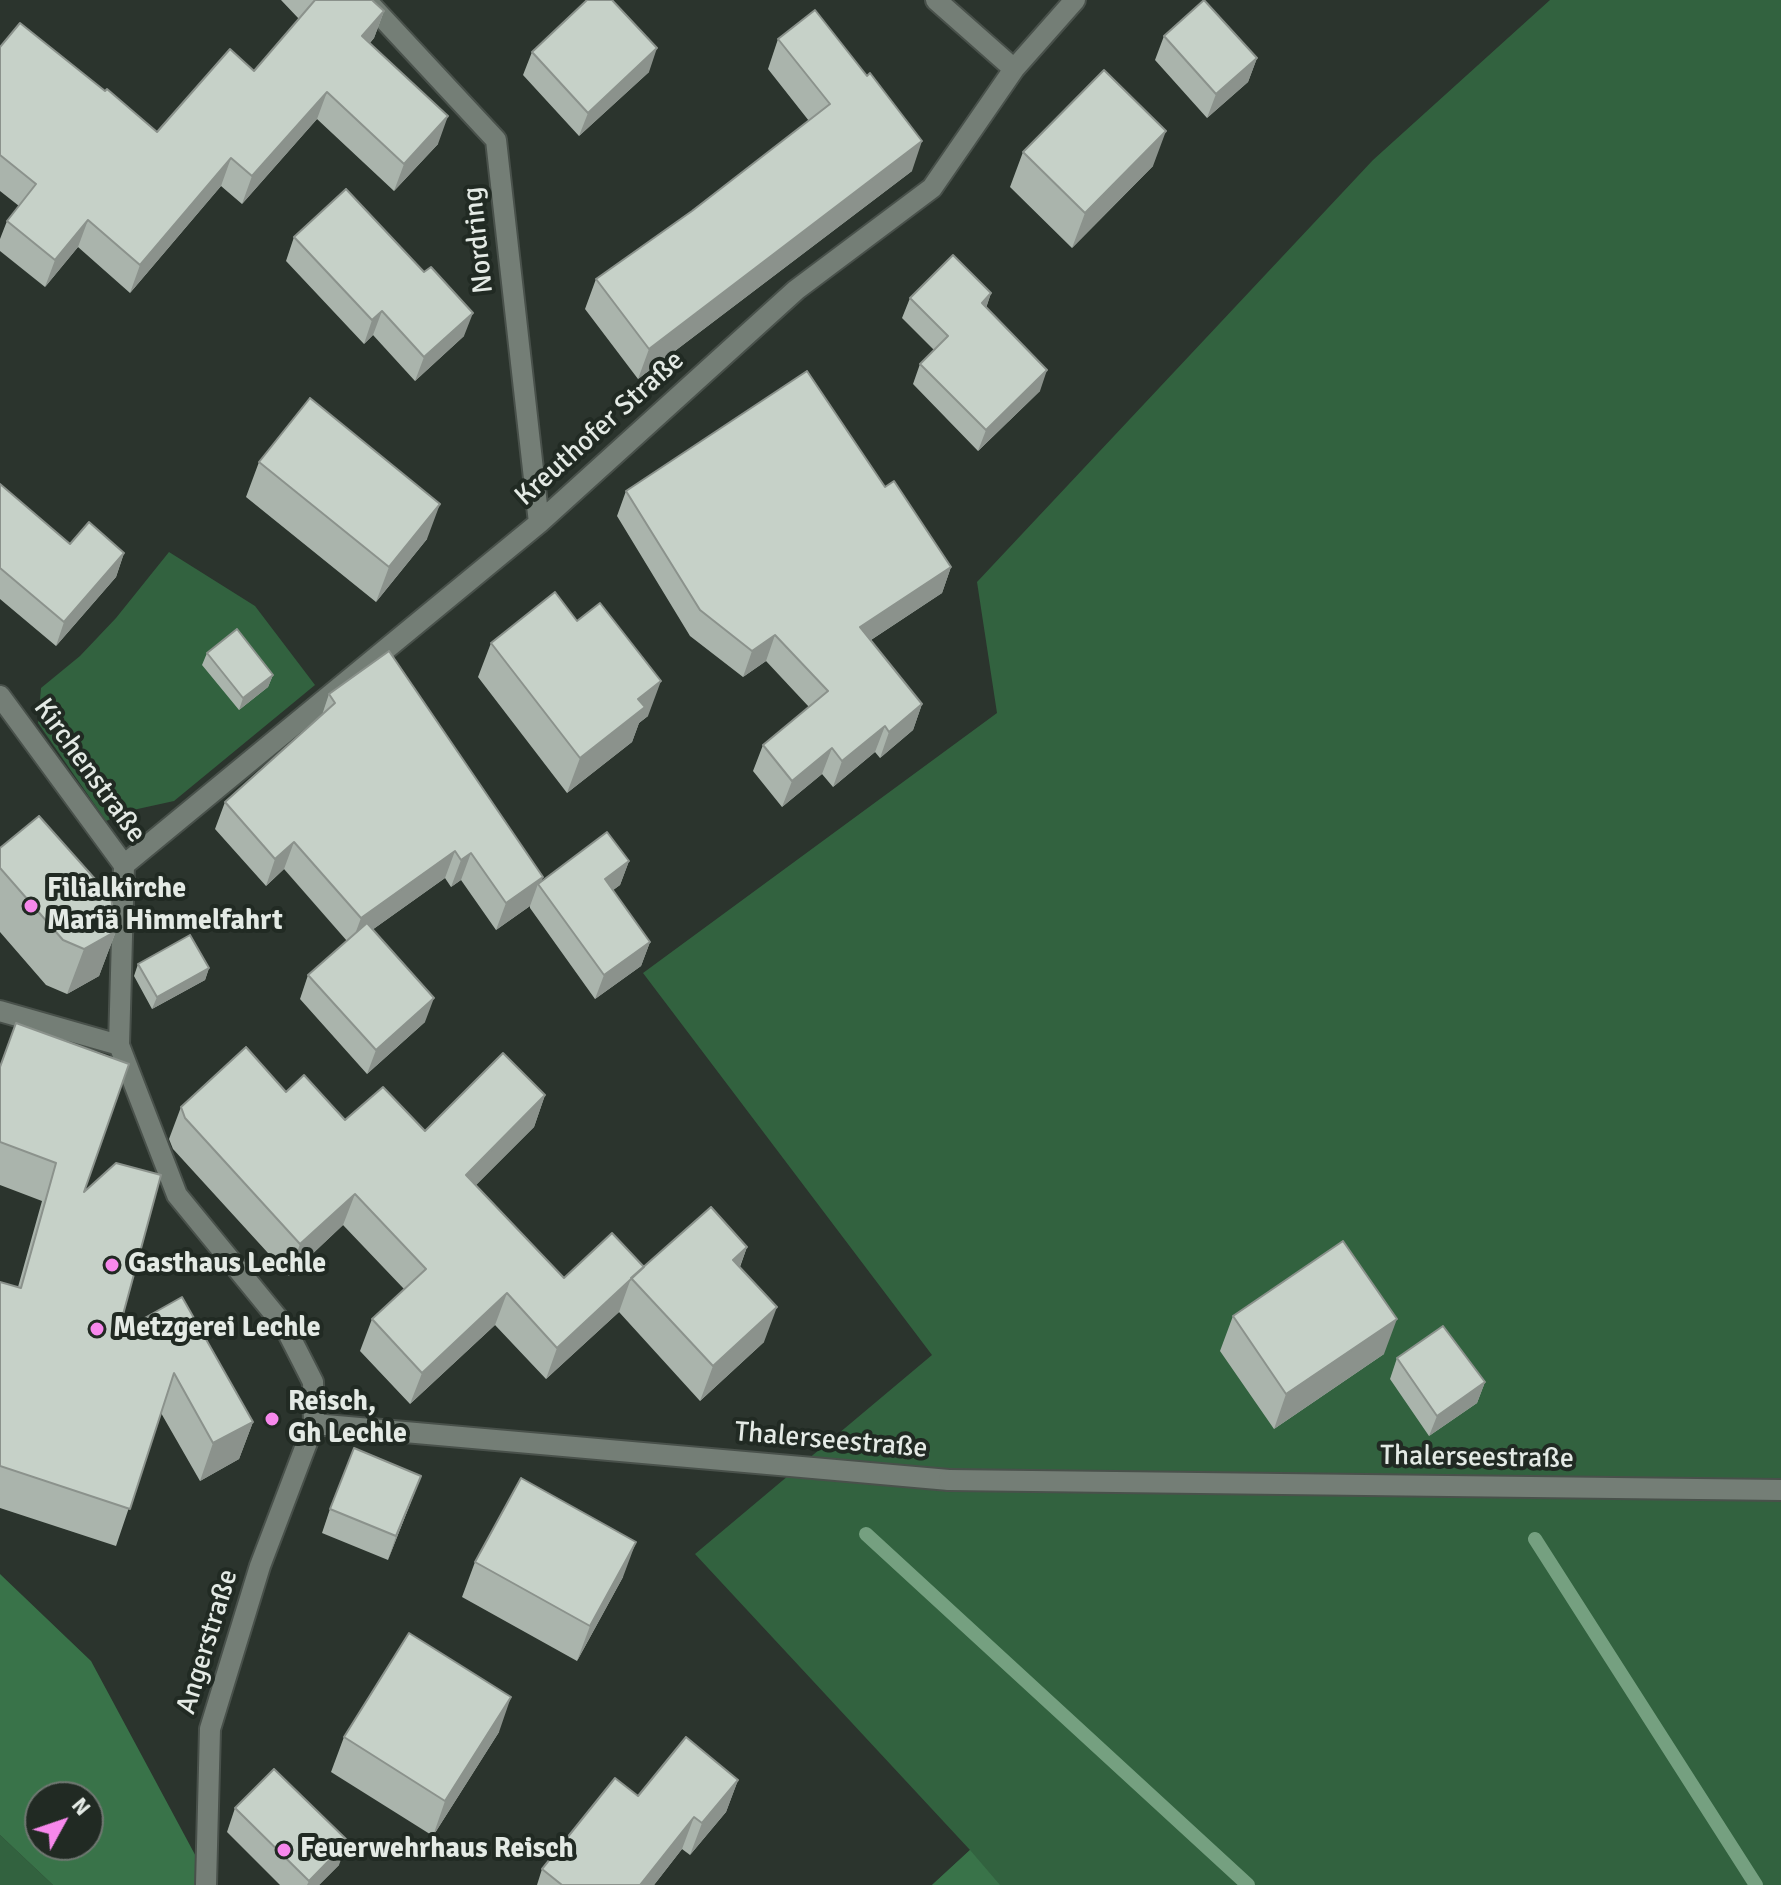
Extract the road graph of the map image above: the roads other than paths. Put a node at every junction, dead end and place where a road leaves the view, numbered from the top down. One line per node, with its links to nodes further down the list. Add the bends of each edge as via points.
1 (366, 0): 5 (street, Nordring, via 496,140)
2 (936, 0): 4 (street)
3 (1075, 0): 4 (street, Kreuthofer Straße)
4 (1014, 69): 5 (street, Kreuthofer Straße, via 932,188 796,290)
5 (539, 523): 7 (street, Kreuthofer Straße)
6 (0, 696): 7 (street, Kirchenstraße)
7 (124, 865): 9 (street, Kirchenstraße)
8 (0, 1011): 9 (street)
9 (119, 1045): 10 (street, via 177,1195 285,1327 313,1382)
10 (314, 1424): 11 (street, Thalerseestraße, via 949,1480); 12 (street, Angerstraße, via 260,1566 210,1729)
11 (1781, 1490)
12 (206, 1885)

